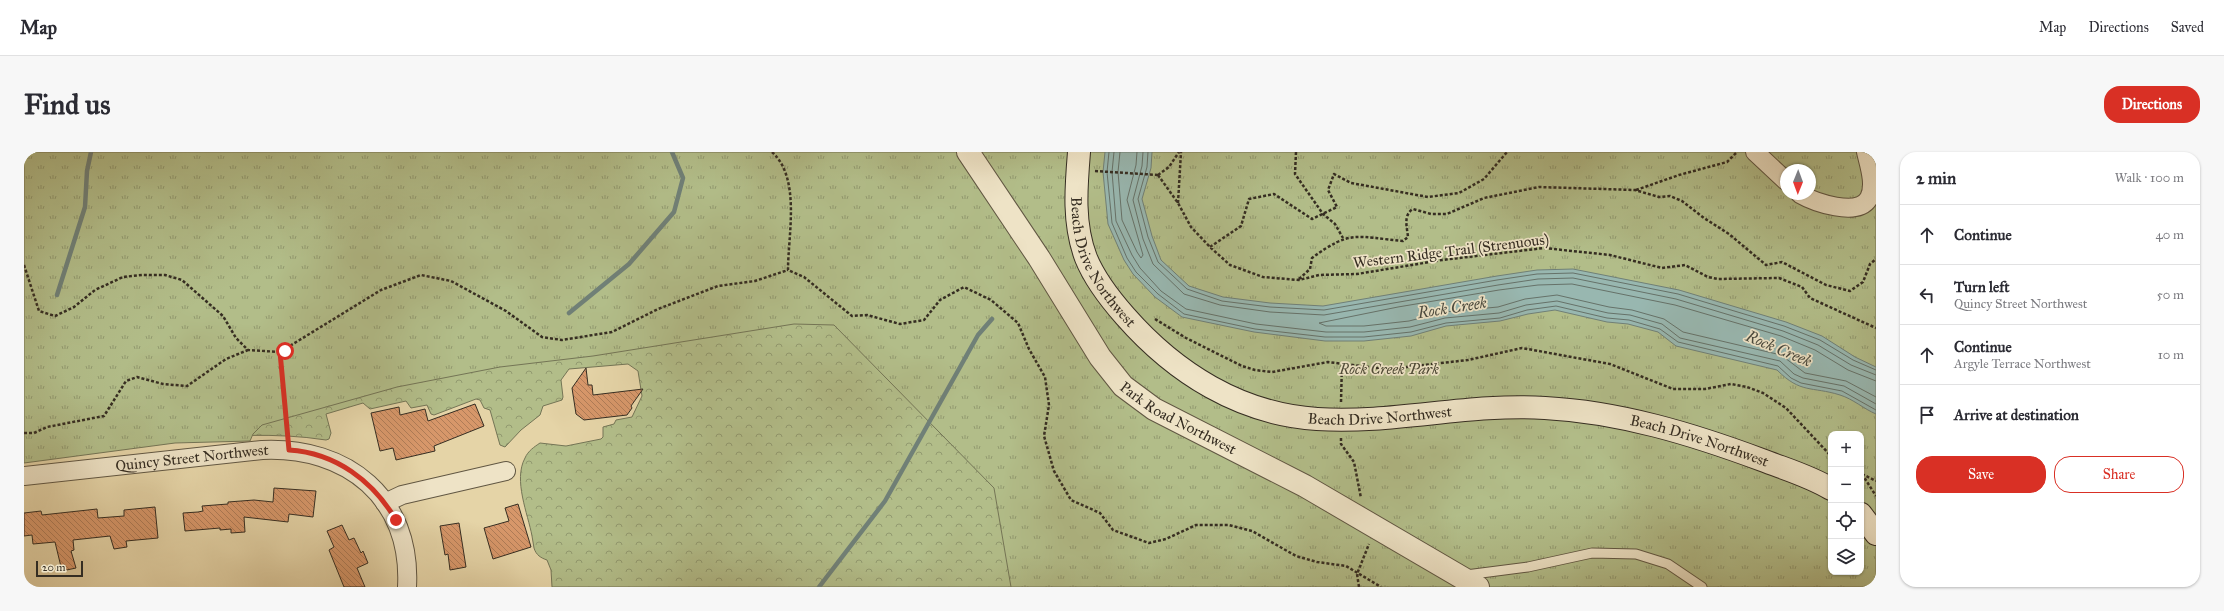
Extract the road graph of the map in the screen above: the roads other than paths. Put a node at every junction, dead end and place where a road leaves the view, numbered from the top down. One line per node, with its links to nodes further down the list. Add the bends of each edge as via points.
1 (968, 152): 13 (main road, Park Road Northwest, via 1039,258 1100,357 1123,386 1154,408 1305,486)
2 (1079, 152): 9 (main road, Beach Drive Northwest, via 1076,194 1078,223 1086,258 1100,283 1132,324 1161,352 1201,382 1237,400 1290,416 1330,419 1376,418 1492,407 1578,410 1631,419 1692,436 1777,465)
3 (1755, 152): 5 (street)
4 (1866, 152): 6 (street, via 1871,178 1870,197 1866,202 1850,207)
5 (1780, 175)
6 (1810, 200)
7 (506, 471): 10 (street, via 402,495)
8 (24, 476): 10 (street, Quincy Street Northwest, via 262,450 289,450 320,456 346,468 365,481)
9 (1828, 488)
10 (385, 503): 14 (street, Quincy Street Northwest, via 396,520 403,542)
11 (1864, 518): 12 (main road)
12 (1876, 534)
13 (1469, 582): 15 (lane, via 1592,553 1636,554 1668,564)
14 (407, 587)
15 (1702, 587)

